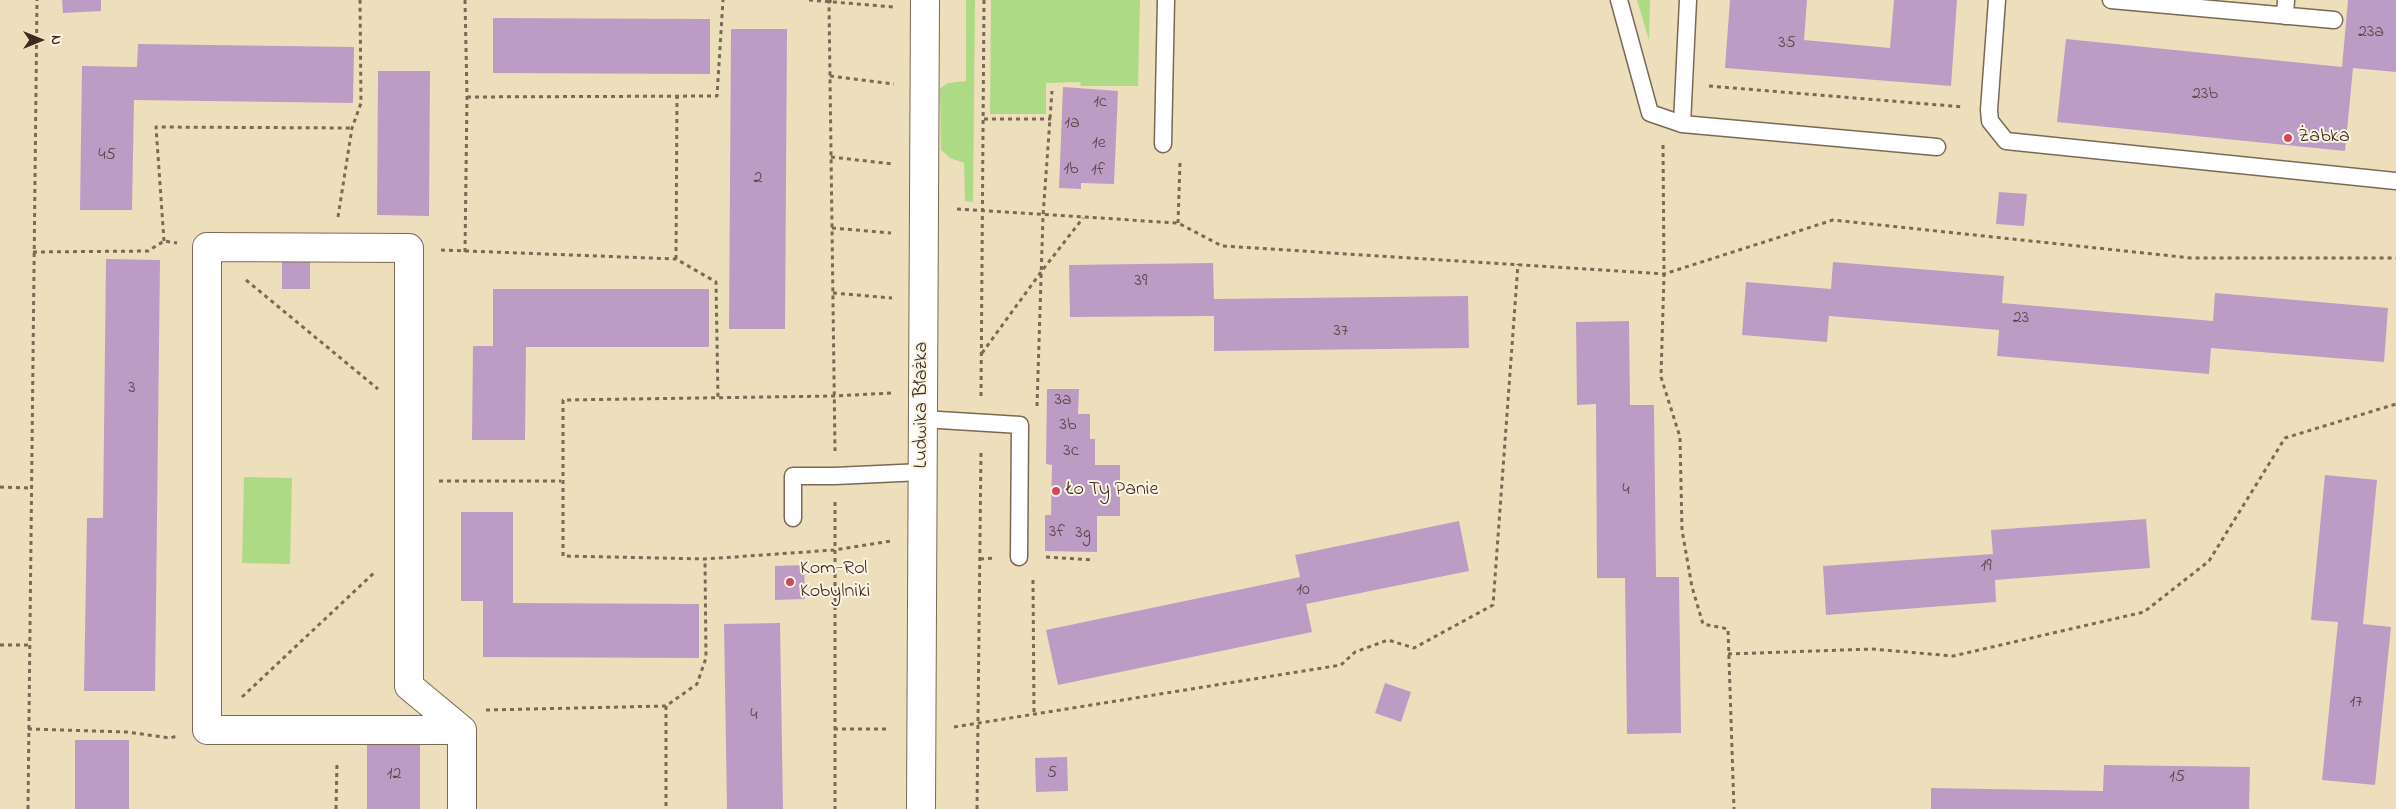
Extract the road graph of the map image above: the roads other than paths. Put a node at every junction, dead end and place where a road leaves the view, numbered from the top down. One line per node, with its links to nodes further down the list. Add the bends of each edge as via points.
1 (1166, 0): 10 (lane)
2 (1619, 0): 9 (lane, via 1650,112)
3 (1688, 0): 9 (lane)
4 (1997, 0): 12 (lane, via 1989,110 1990,121 2006,141)
5 (2111, 0): 7 (lane)
6 (925, 4): 13 (street, Ludwika Błażka)
7 (2285, 8): 8 (lane)
8 (2334, 20)
9 (1682, 124): 11 (lane)
10 (1163, 144)
11 (1937, 148)
12 (2396, 181)
13 (923, 419): 14 (street, Ludwika Błażka); 16 (lane, via 1020,425)
14 (922, 472): 15 (lane, via 793,476); 19 (street, Ludwika Błażka)
15 (793, 518)
16 (1018, 557)
17 (462, 730): 17 (street, via 207,730 207,247 409,248 409,686); 18 (street)
18 (462, 809)
19 (921, 809)

